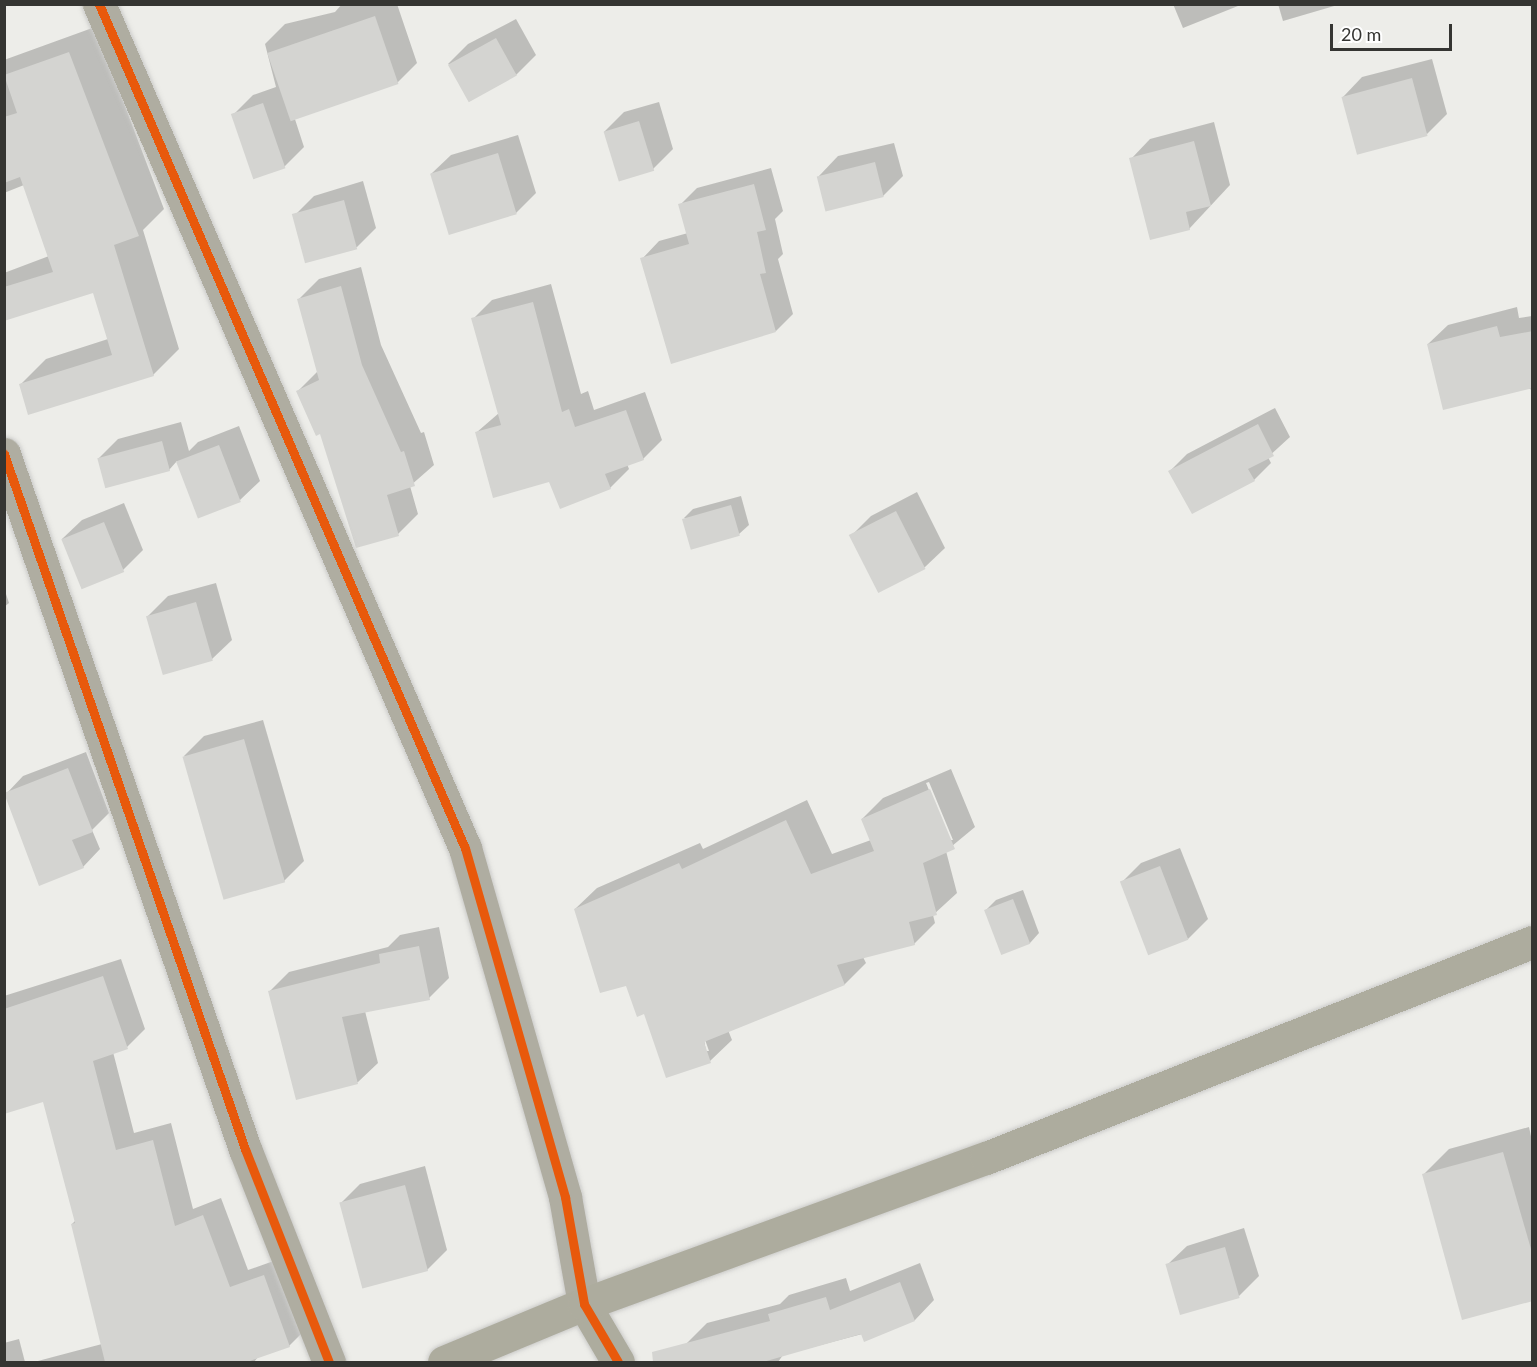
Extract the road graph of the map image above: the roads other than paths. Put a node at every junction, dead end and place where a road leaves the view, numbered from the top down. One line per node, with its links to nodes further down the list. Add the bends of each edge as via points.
1 (99, 4): 4 (street, via 465,848 565,1197)
2 (4, 454): 5 (street, via 245,1149)
3 (1533, 942): 4 (main road, via 986,1158)
4 (584, 1304): 6 (main road); 7 (main road)
5 (329, 1362)
6 (444, 1362)
7 (618, 1362)

